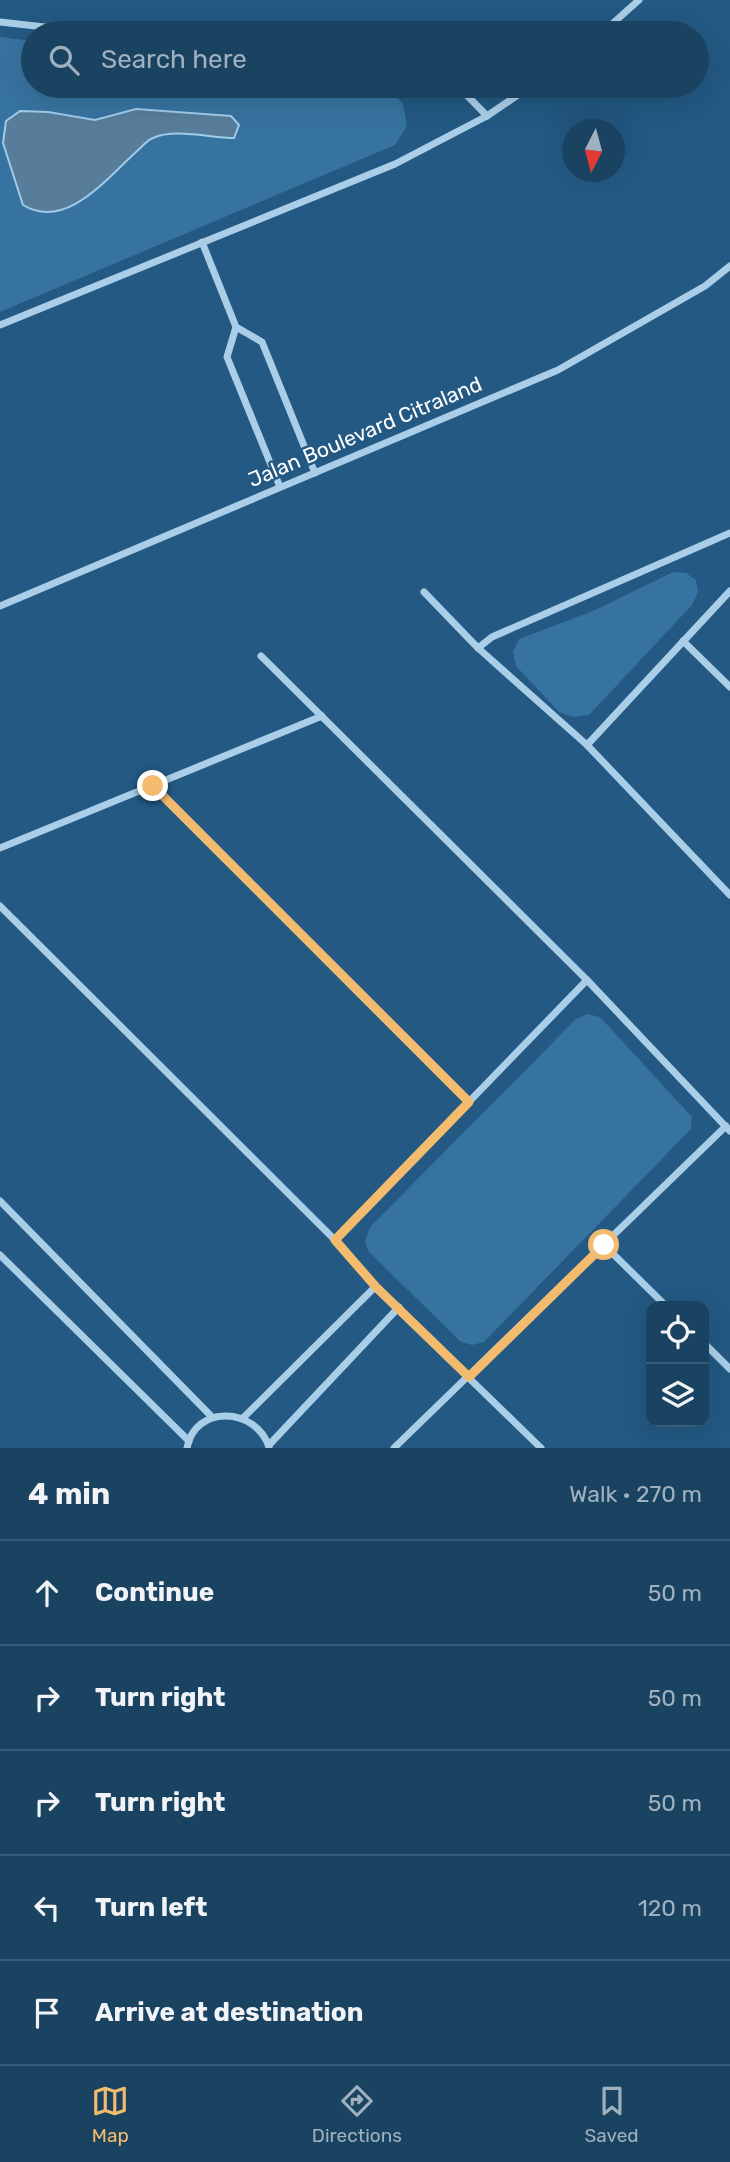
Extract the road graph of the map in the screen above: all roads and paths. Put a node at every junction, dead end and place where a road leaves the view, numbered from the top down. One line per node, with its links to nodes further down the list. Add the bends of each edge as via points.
1 (639, 0): 2 (street)
2 (615, 21)
3 (0, 22): 4 (street)
4 (21, 24)
5 (470, 98): 7 (street)
6 (514, 98): 7 (street)
7 (488, 116): 8 (street, via 395,164)
8 (202, 242): 10 (street); 11 (street)
9 (730, 266): 12 (street, Jalan Boulevard Citraland, via 705,286 558,370)
10 (0, 325)
11 (236, 327): 12 (street, via 262,342); 13 (street, via 228,357)
12 (315, 473): 13 (street, Jalan Boulevard Citraland)
13 (279, 487): 17 (street, Jalan Boulevard Citraland)
14 (730, 533): 19 (street, via 492,637)
15 (730, 591): 18 (street)
16 (424, 592): 19 (street)
17 (0, 606)
18 (683, 640): 21 (street); 23 (street)
19 (478, 648): 23 (street)
20 (261, 656): 22 (street)
21 (730, 687)
22 (322, 716): 24 (street); 28 (street)
23 (587, 745): 26 (street)
24 (153, 786): 25 (street); 29 (street)
25 (0, 848)
26 (730, 895)
27 (0, 906): 32 (street)
28 (587, 980): 29 (street); 30 (street)
29 (469, 1102): 32 (street)
30 (728, 1128): 33 (street)
31 (0, 1201): 41 (street)
32 (335, 1240): 35 (street)
33 (604, 1245): 36 (street); 40 (street)
34 (0, 1255): 43 (street)
35 (376, 1287): 37 (street); 42 (street)
36 (661, 1301)
37 (399, 1307): 40 (street); 44 (street)
38 (709, 1348): 39 (street)
39 (730, 1369)
40 (469, 1377): 45 (street); 46 (street)
41 (212, 1417): 42 (street); 43 (street, via 198,1427)
42 (244, 1417): 44 (street, via 260,1428)
43 (188, 1445)
44 (269, 1446)
45 (394, 1448)
46 (541, 1448)

